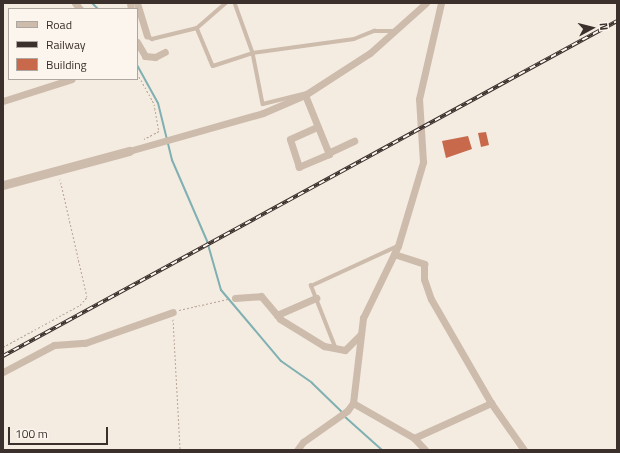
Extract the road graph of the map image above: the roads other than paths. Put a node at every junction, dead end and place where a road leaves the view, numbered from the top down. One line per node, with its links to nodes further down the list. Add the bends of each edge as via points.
1 (137, 3): 8 (street)
2 (226, 3): 6 (lane)
3 (235, 3): 10 (lane)
4 (426, 3): 7 (street)
5 (441, 3): 20 (street, via 419,99 424,156)
6 (197, 28): 8 (lane, via 152,39); 10 (lane, via 213,66)
7 (395, 32): 10 (lane, via 374,31 354,39); 13 (street)
8 (147, 36)
9 (165, 52): 11 (street, via 151,58)
10 (253, 53): 13 (lane, via 263,104 303,91)
11 (139, 54)
12 (69, 80): 14 (street)
13 (306, 94): 15 (street); 17 (street, via 263,113)
14 (3, 101)
15 (317, 127): 18 (street); 18 (street, via 290,139 298,167)
16 (354, 142): 18 (street)
17 (129, 151): 19 (street)
18 (328, 153)
19 (3, 185)
20 (398, 246): 21 (street); 23 (lane, via 311,286)
21 (394, 254): 26 (street, via 366,310); 30 (street, via 424,264 424,279 431,299)
22 (235, 298): 25 (street, via 261,296)
23 (316, 298): 25 (street); 27 (lane)
24 (173, 312): 28 (street, via 85,343 54,345)
25 (276, 315): 27 (street, via 324,346)
26 (360, 335): 27 (street, via 352,346); 29 (street)
27 (336, 350)
28 (3, 372)
29 (353, 403): 31 (street); 32 (street, via 347,411 303,442)
30 (491, 404): 31 (street); 34 (street)
31 (414, 438): 33 (street)
32 (297, 450)
33 (425, 450)
34 (524, 450)

